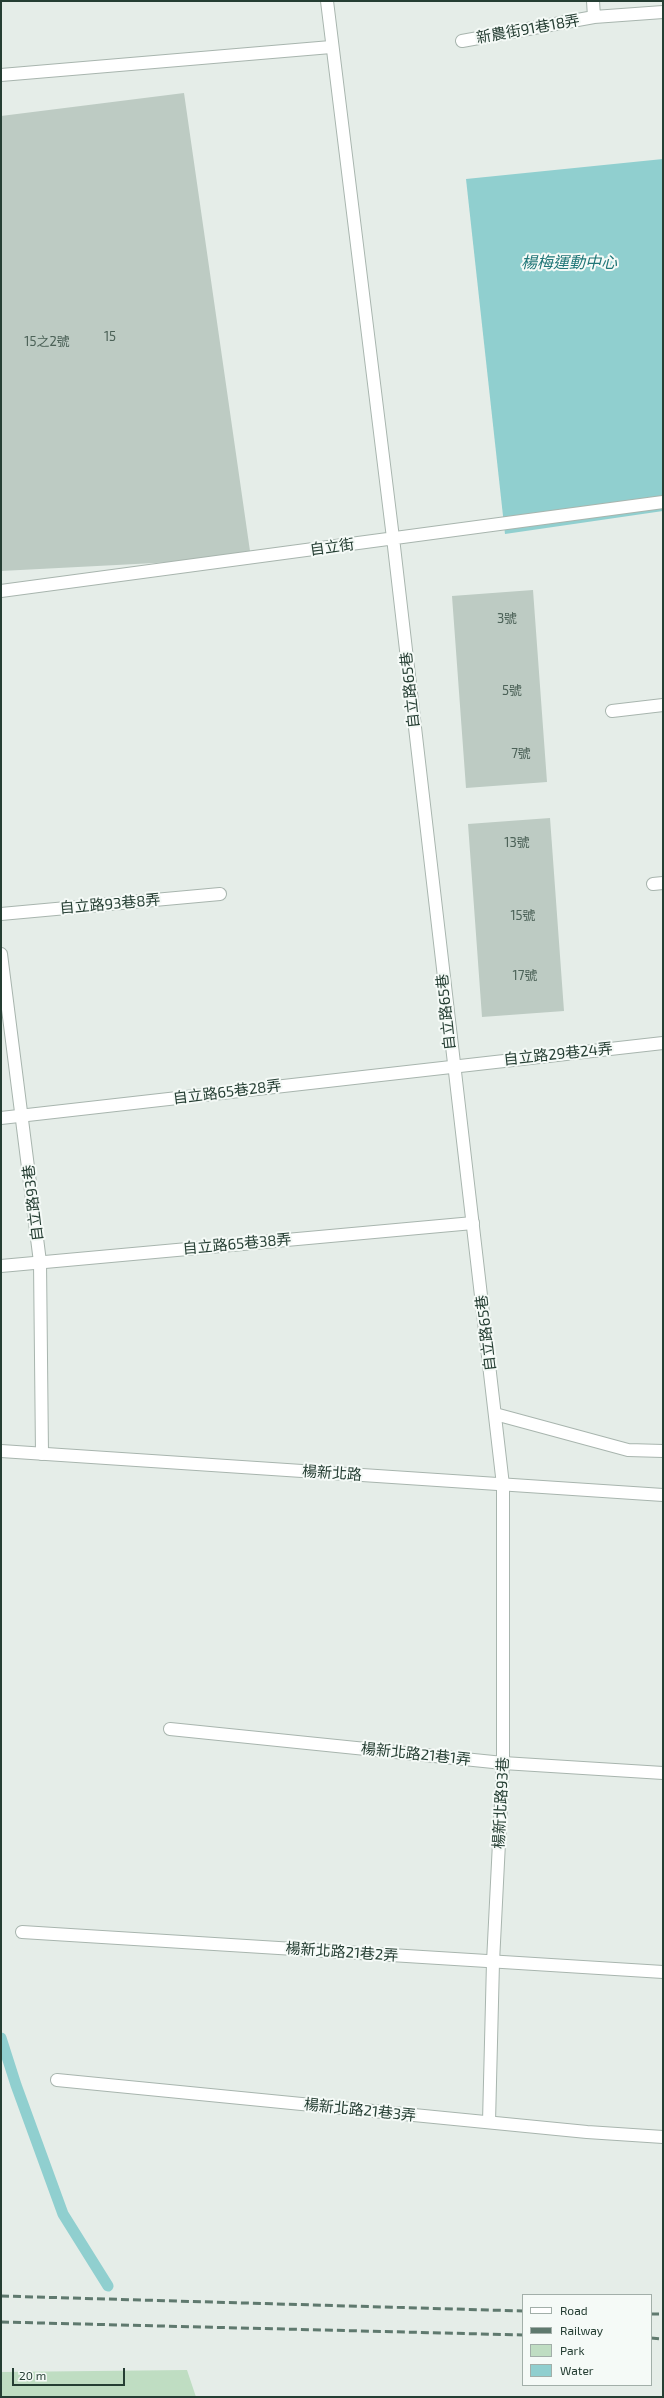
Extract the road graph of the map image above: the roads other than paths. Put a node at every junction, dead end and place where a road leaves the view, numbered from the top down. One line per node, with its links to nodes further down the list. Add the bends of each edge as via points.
1 (327, 1): 6 (street, 自立路65巷)
2 (593, 1): 4 (street, 新農街91巷18弄)
3 (663, 12): 4 (street, 新農街91巷18弄)
4 (594, 17): 5 (street, 新農街91巷18弄)
5 (462, 41)
6 (332, 47): 7 (street); 9 (street, 自立路65巷)
7 (1, 75)
8 (663, 502): 9 (street, 自立街)
9 (393, 538): 10 (street, 自立街); 17 (street, 自立路65巷)
10 (1, 591)
11 (663, 705): 12 (street)
12 (612, 711)
13 (220, 894): 14 (street, 自立路93巷8弄)
14 (1, 914)
15 (1, 954): 18 (street, 自立路93巷)
16 (663, 1043): 17 (street, 自立路29巷24弄)
17 (453, 1066): 18 (street, 自立路65巷28弄); 20 (street, 自立路65巷)
18 (22, 1116): 19 (street, 自立路65巷28弄); 21 (street, 自立路93巷)
19 (1, 1118)
20 (473, 1223): 21 (street, 自立路65巷38弄); 23 (street, 自立路65巷)
21 (40, 1262): 22 (street, 自立路65巷38弄); 26 (street, 自立路93巷)
22 (1, 1266)
23 (495, 1414): 25 (street, via 628,1450); 27 (street, 自立路65巷)
24 (1, 1451): 26 (street, 楊新北路)
25 (663, 1451)
26 (42, 1454): 27 (street, 楊新北路)
27 (503, 1485): 28 (street, 楊新北路); 30 (street, 楊新北路93巷)
28 (663, 1495)
29 (170, 1729): 30 (street, 楊新北路21巷1弄)
30 (503, 1763): 31 (street, 楊新北路21巷1弄); 33 (street, 楊新北路93巷)
31 (663, 1773)
32 (22, 1932): 33 (street, 楊新北路21巷2弄)
33 (493, 1962): 34 (street, 楊新北路21巷2弄); 36 (street, 楊新北路93巷)
34 (663, 1972)
35 (57, 2080): 36 (street, 楊新北路21巷3弄)
36 (489, 2122): 37 (street, 楊新北路21巷3弄)
37 (663, 2137)

